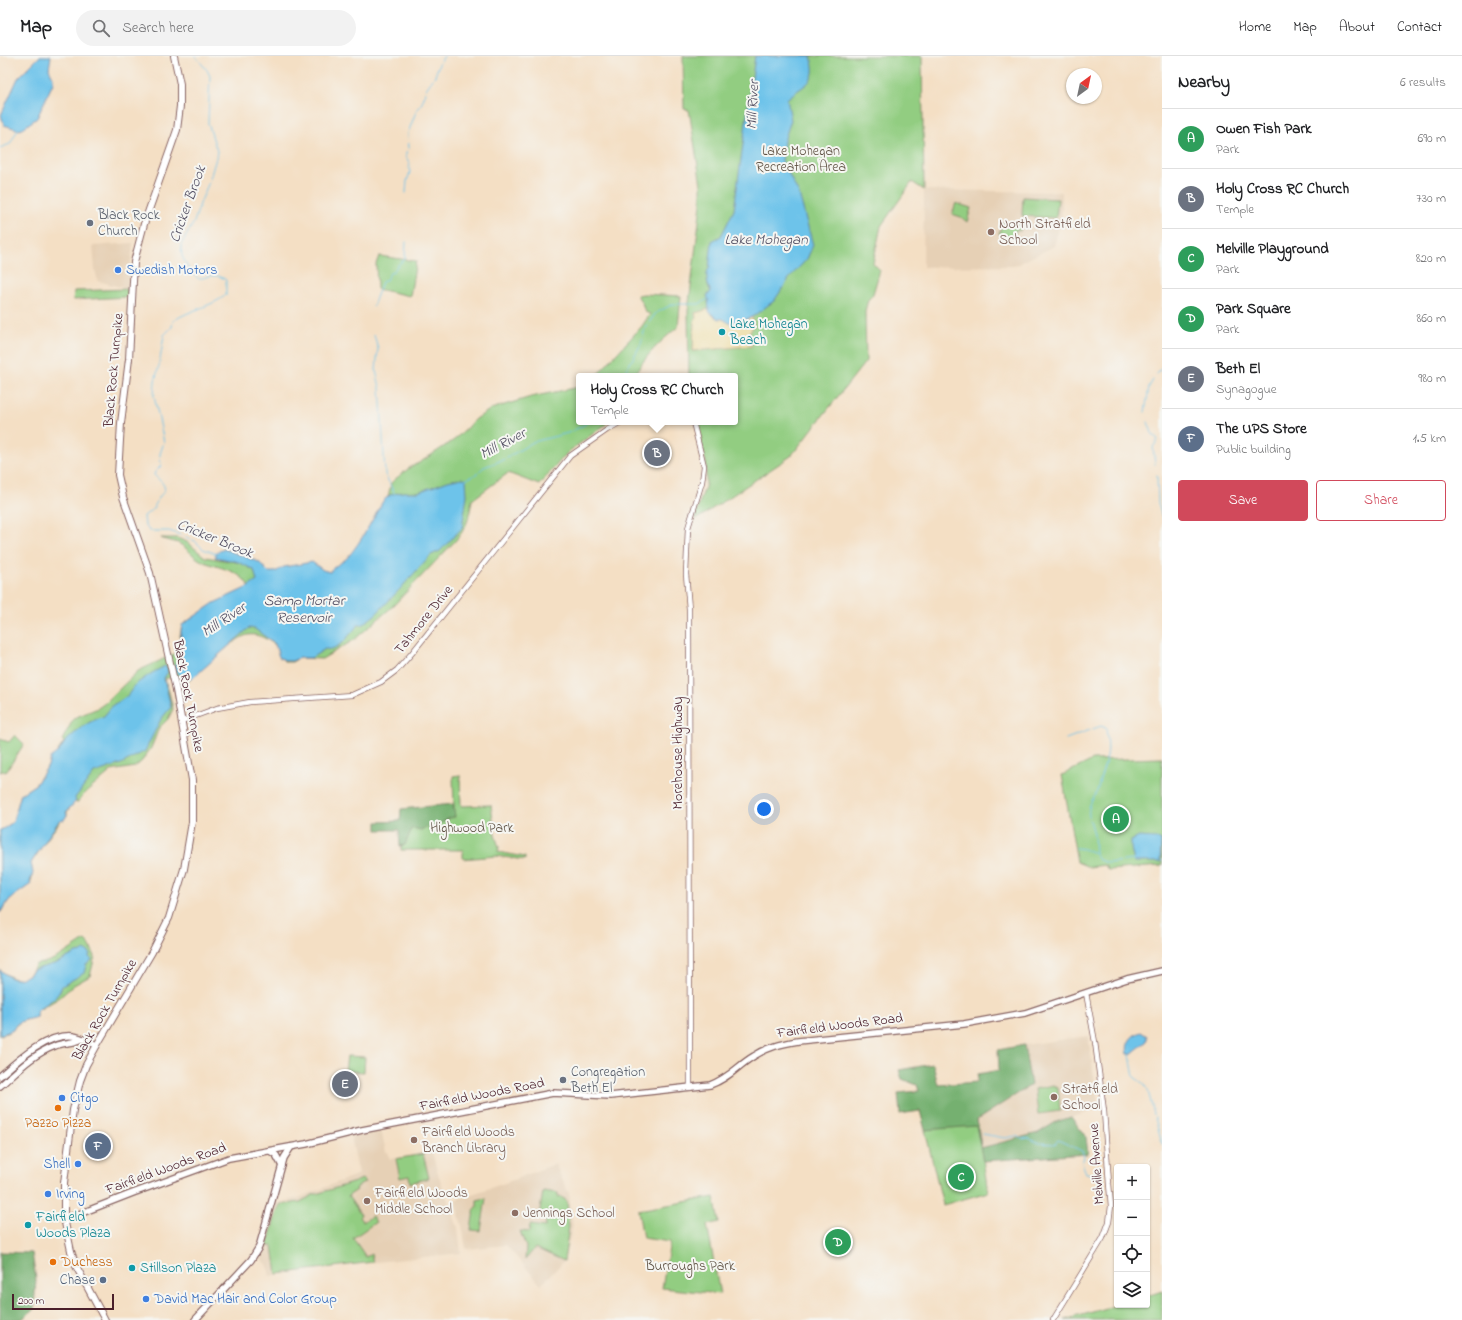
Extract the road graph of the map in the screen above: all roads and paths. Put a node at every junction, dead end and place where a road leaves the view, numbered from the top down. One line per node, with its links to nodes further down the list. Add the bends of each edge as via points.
1 (174, 56): 4 (main road, Black Rock Turnpike, via 180,84 179,117 134,262 129,359 118,475 123,498 150,573)
2 (616, 425): 4 (street, Tahmore Drive, via 570,456 412,653 397,670 381,682 352,694 250,702 218,708)
3 (694, 425): 11 (street, Morehouse Highway, via 704,466 702,482 688,528 686,574 689,609)
4 (182, 721): 8 (main road, Black Rock Turnpike, via 192,780 192,822 184,869 169,918 159,940)
5 (1162, 971): 6 (main road, Fairfield Woods Road, via 1127,979)
6 (1086, 993): 11 (main road, Fairfield Woods Road, via 1025,1013 964,1024 798,1041 773,1046 753,1056 723,1080); 18 (street, Melville Avenue, via 1104,1112 1110,1222 1103,1238)
7 (82, 1039): 8 (main road); 9 (main road, via 74,1036 56,1038 22,1057); 10 (main road, via 43,1051)
8 (97, 1045): 15 (main road, Black Rock Turnpike, via 80,1081 73,1110 64,1183)
9 (0, 1076)
10 (0, 1086)
11 (690, 1088): 12 (main road, Fairfield Woods Road, via 610,1096 553,1093 362,1130)
12 (291, 1147): 13 (main road, Fairfield Woods Road); 14 (main road)
13 (270, 1151): 14 (main road, via 276,1155); 15 (main road, Fairfield Woods Road, via 229,1158)
14 (282, 1166): 17 (main road, via 257,1252)
15 (64, 1218): 16 (main road, Black Rock Turnpike, via 76,1266)
16 (105, 1320)
17 (195, 1320)
18 (1052, 1320)

